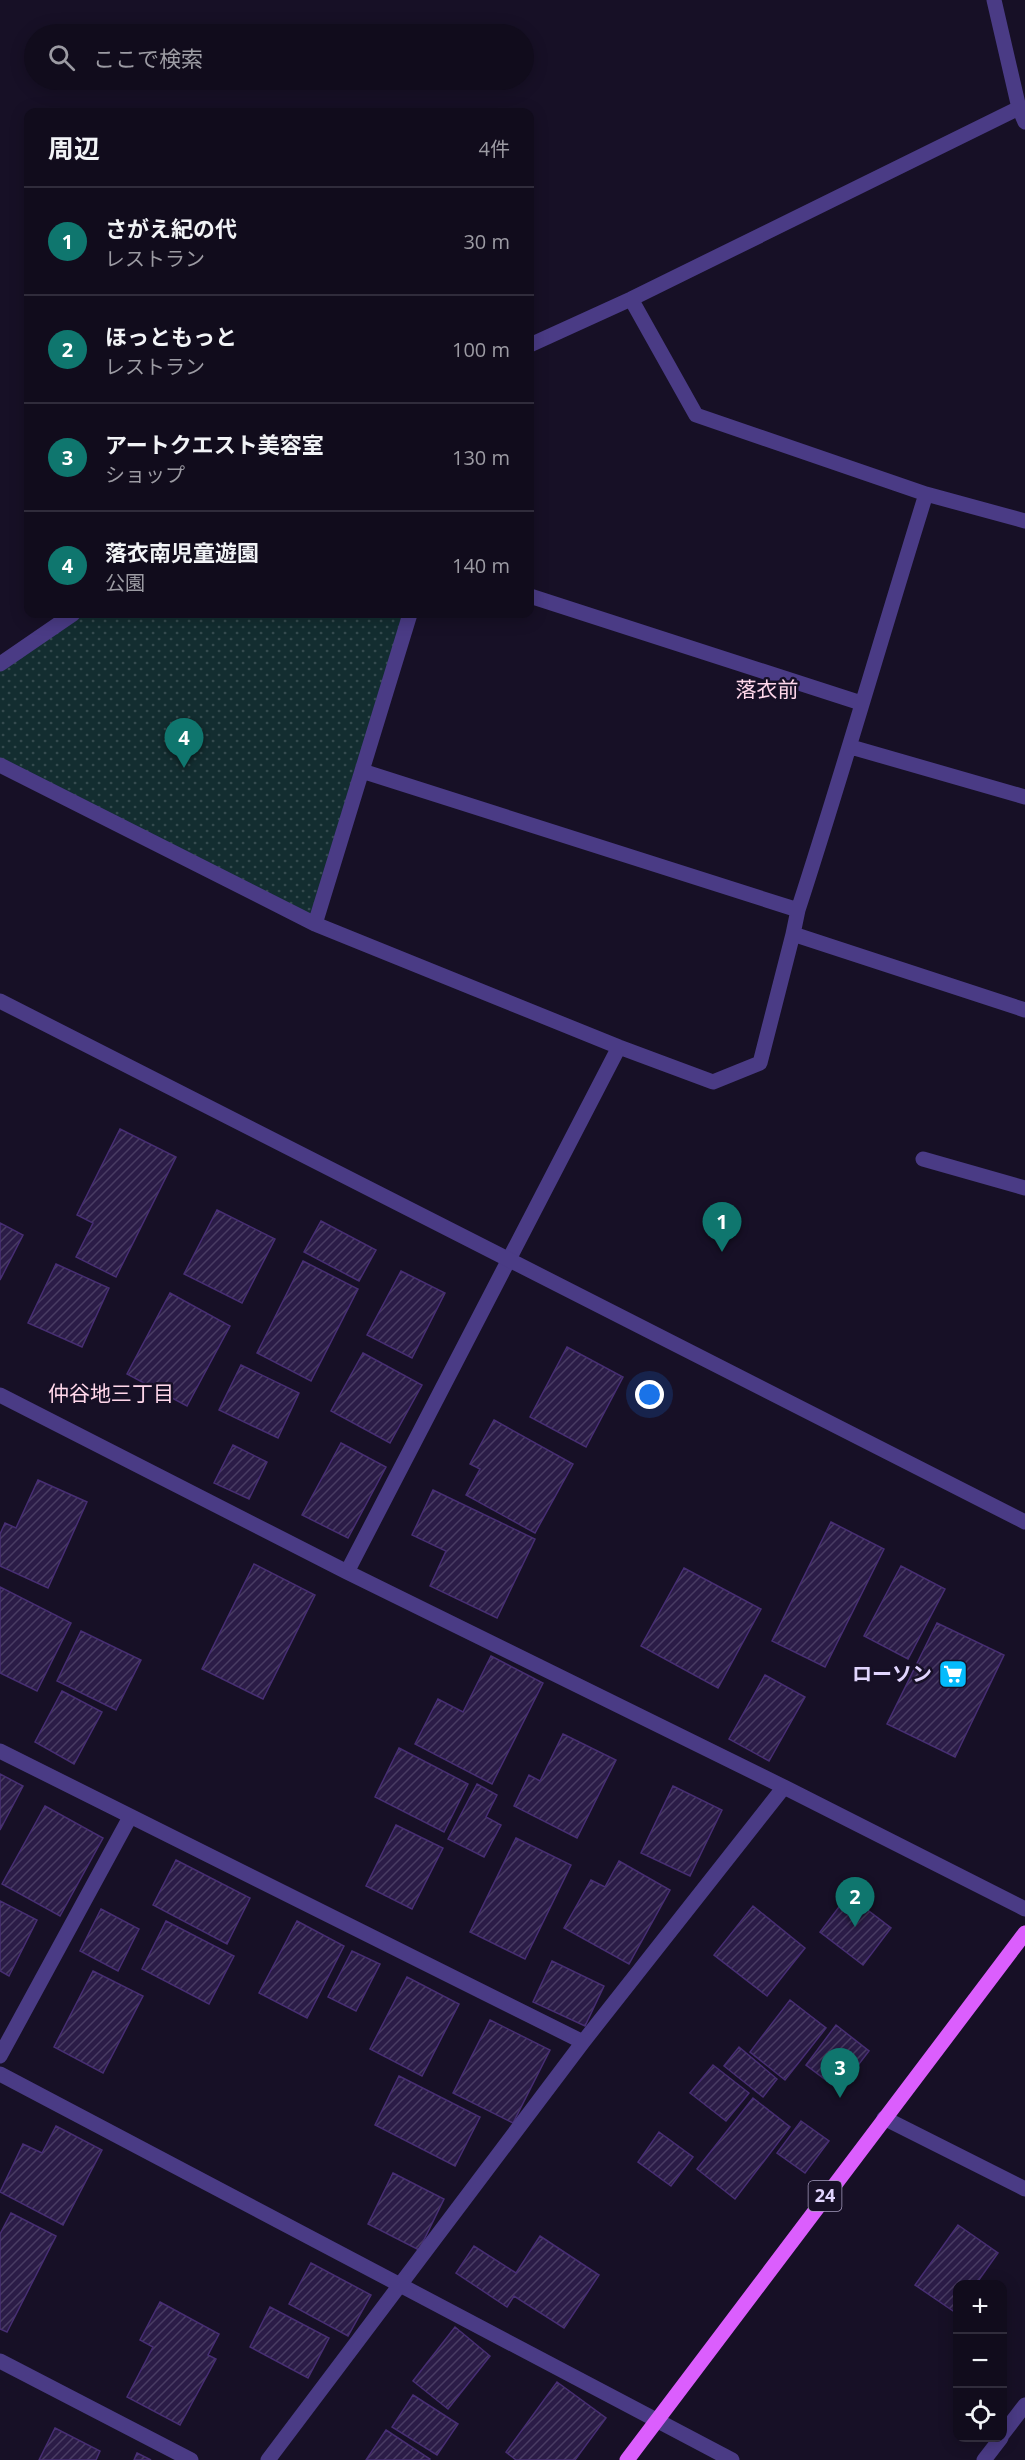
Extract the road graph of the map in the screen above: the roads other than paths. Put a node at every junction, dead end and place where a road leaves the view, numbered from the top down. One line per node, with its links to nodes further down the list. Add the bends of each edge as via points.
1 (994, 0): 2 (street)
2 (1022, 115): 3 (street)
3 (631, 299): 4 (street); 5 (street, via 696,415)
4 (534, 343)
5 (926, 494): 6 (street); 11 (street)
6 (1025, 521)
7 (534, 597): 11 (street)
8 (67, 618): 10 (street)
9 (409, 618): 14 (street)
10 (0, 664)
11 (861, 702): 12 (street)
12 (851, 747): 15 (street); 16 (street)
13 (0, 765): 17 (street)
14 (362, 771): 16 (street); 17 (street)
15 (1025, 797)
16 (798, 910): 18 (street)
17 (315, 924): 21 (street)
18 (793, 934): 20 (street); 21 (street, via 760,1063 713,1082)
19 (0, 1001): 24 (street)
20 (1025, 1010)
21 (618, 1047): 24 (street)
22 (923, 1159): 23 (street)
23 (1025, 1188)
24 (509, 1258): 26 (street); 27 (street)
25 (1, 1398): 27 (street)
26 (1025, 1522)
27 (348, 1572): 29 (street)
28 (0, 1751): 30 (street)
29 (784, 1787): 31 (street); 33 (street)
30 (130, 1817): 33 (street); 34 (street)
31 (1025, 1909)
32 (1025, 1933): 36 (main road, 24)
33 (583, 2042): 38 (street)
34 (0, 2056)
35 (0, 2074): 38 (street)
36 (884, 2118): 37 (street); 41 (main road, 24)
37 (1025, 2189)
38 (402, 2284): 41 (street); 45 (street)
39 (0, 2361): 44 (street)
40 (1025, 2406): 42 (street)
41 (657, 2419): 46 (main road, 24); 47 (street)
42 (1007, 2429)
43 (998, 2442): 48 (street)
44 (191, 2460)
45 (268, 2460)
46 (627, 2460)
47 (732, 2460)
48 (984, 2460)

